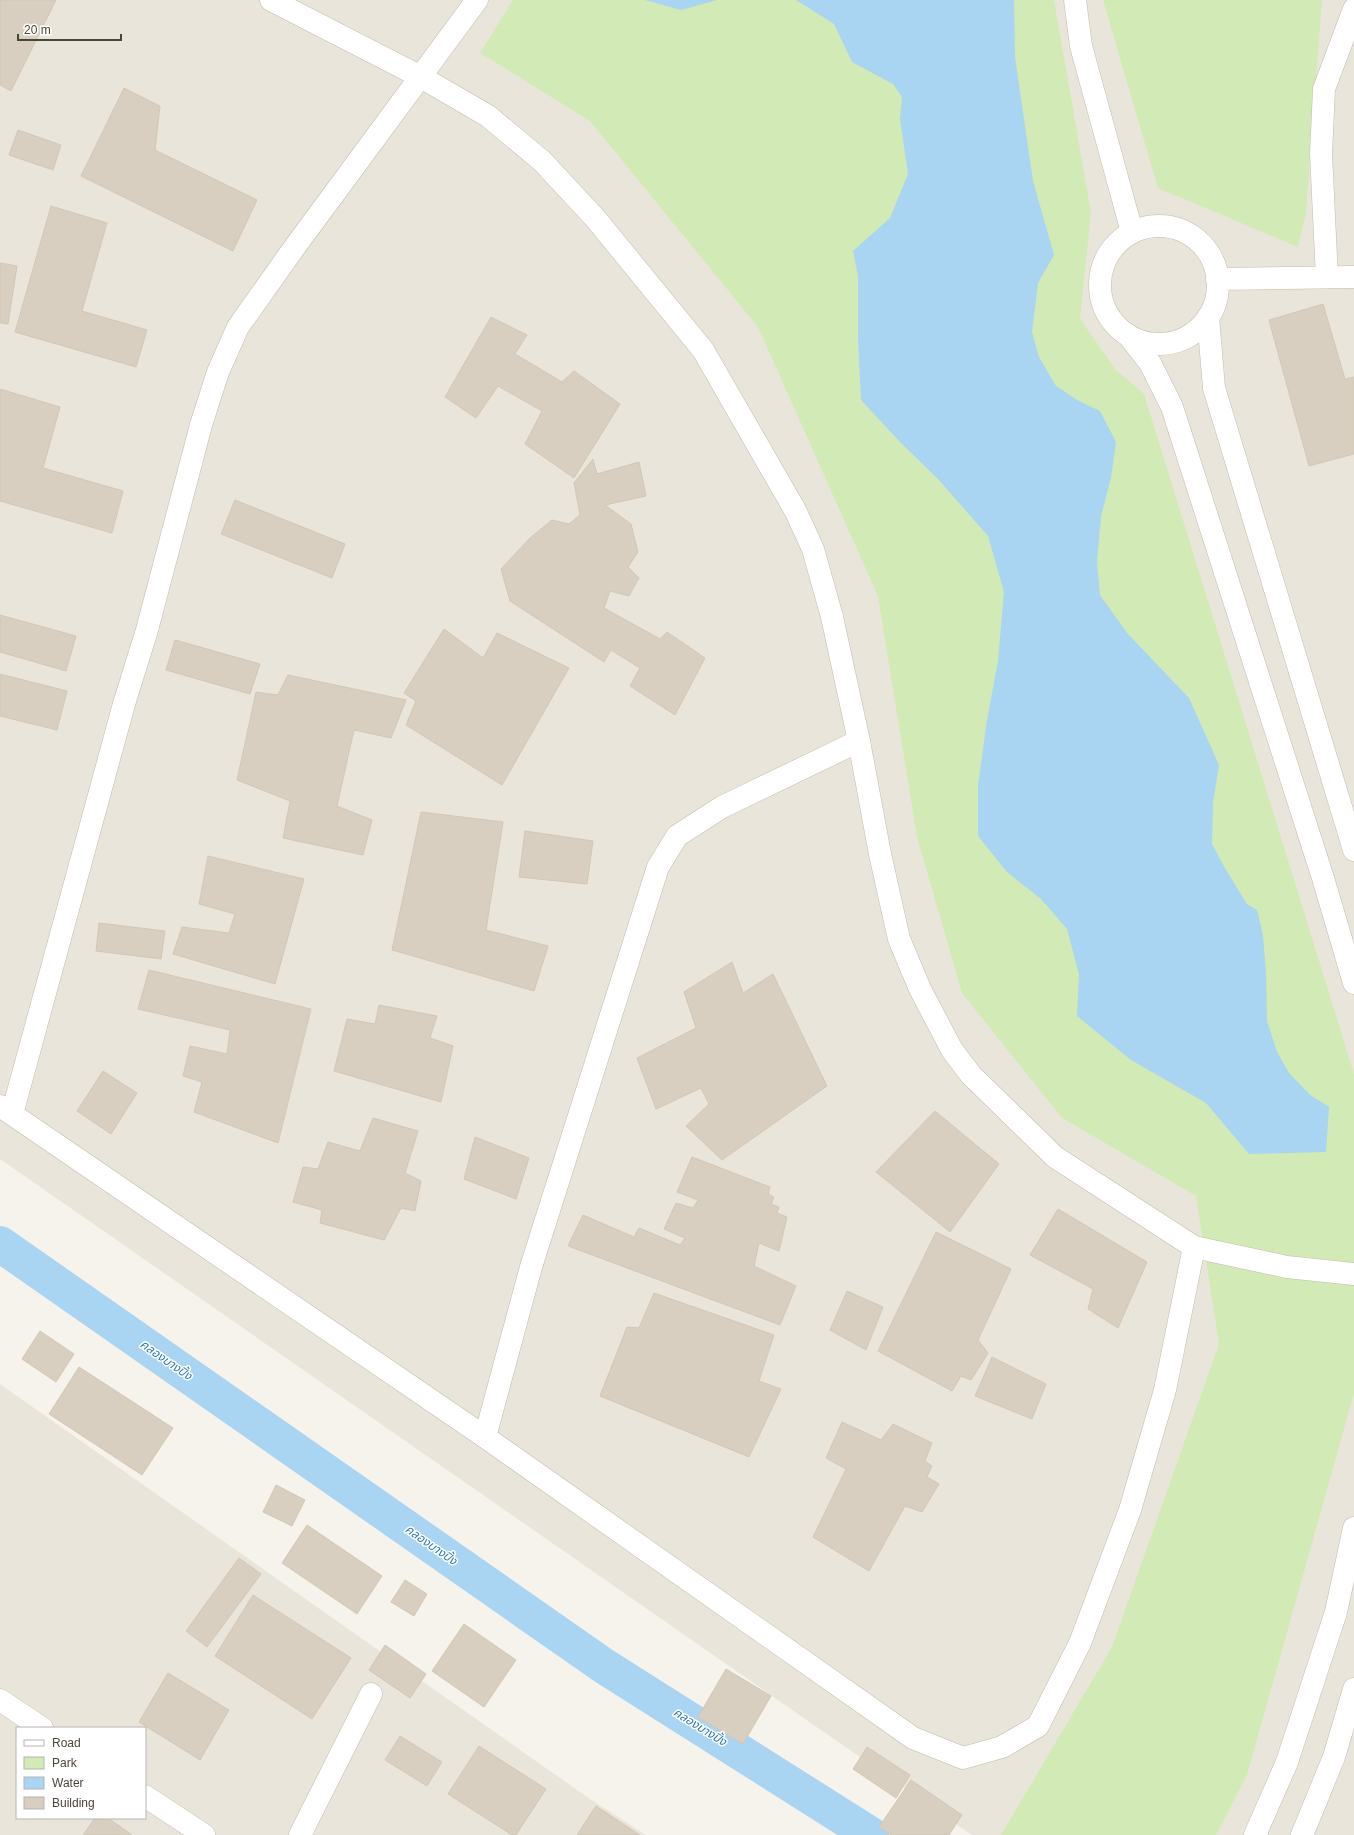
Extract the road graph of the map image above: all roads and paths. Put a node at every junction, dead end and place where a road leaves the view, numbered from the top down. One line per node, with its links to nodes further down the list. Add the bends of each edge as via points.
1 (271, 0): 5 (street)
2 (477, 0): 5 (street)
3 (1075, 0): 6 (street, via 1081,46)
4 (1354, 9): 7 (street, via 1324,89 1321,154)
5 (421, 77): 12 (street, via 488,116 542,162 595,218 703,350 795,510 813,550 832,617); 15 (street, via 238,326 218,372 201,425 151,617)
6 (1132, 232): 9 (street, via 1150,227 1169,227 1187,233 1202,244 1212,261); 11 (street, via 1117,243 1106,259 1100,277 1101,295 1107,313)
7 (1326, 277): 8 (street); 9 (street)
8 (1354, 277)
9 (1217, 279): 10 (street, via 1216,299)
10 (1208, 317): 11 (street, via 1194,332 1176,341 1156,344 1137,340); 13 (street, via 1214,388)
11 (1128, 335): 14 (street, via 1150,363 1172,407 1323,878)
12 (859, 741): 16 (street, via 899,939 920,988 952,1050 971,1076 1055,1157); 18 (street, via 722,807 677,836 658,867 531,1267)
13 (1354, 850)
14 (1354, 983)
15 (6, 1110): 18 (street)
16 (1194, 1247): 17 (street, via 1287,1267); 18 (street, via 1165,1390 1130,1510 1080,1643 1038,1726 1002,1747 963,1758 913,1738)
17 (1354, 1274)
18 (485, 1437)
19 (1354, 1528): 27 (street, via 1336,1612 1287,1762)
20 (1354, 1689): 28 (street, via 1334,1757)
21 (371, 1694): 26 (street)
22 (0, 1700): 23 (street)
23 (40, 1727)
24 (146, 1797): 25 (street)
25 (204, 1835)
26 (300, 1835)
27 (1255, 1835)
28 (1302, 1835)

